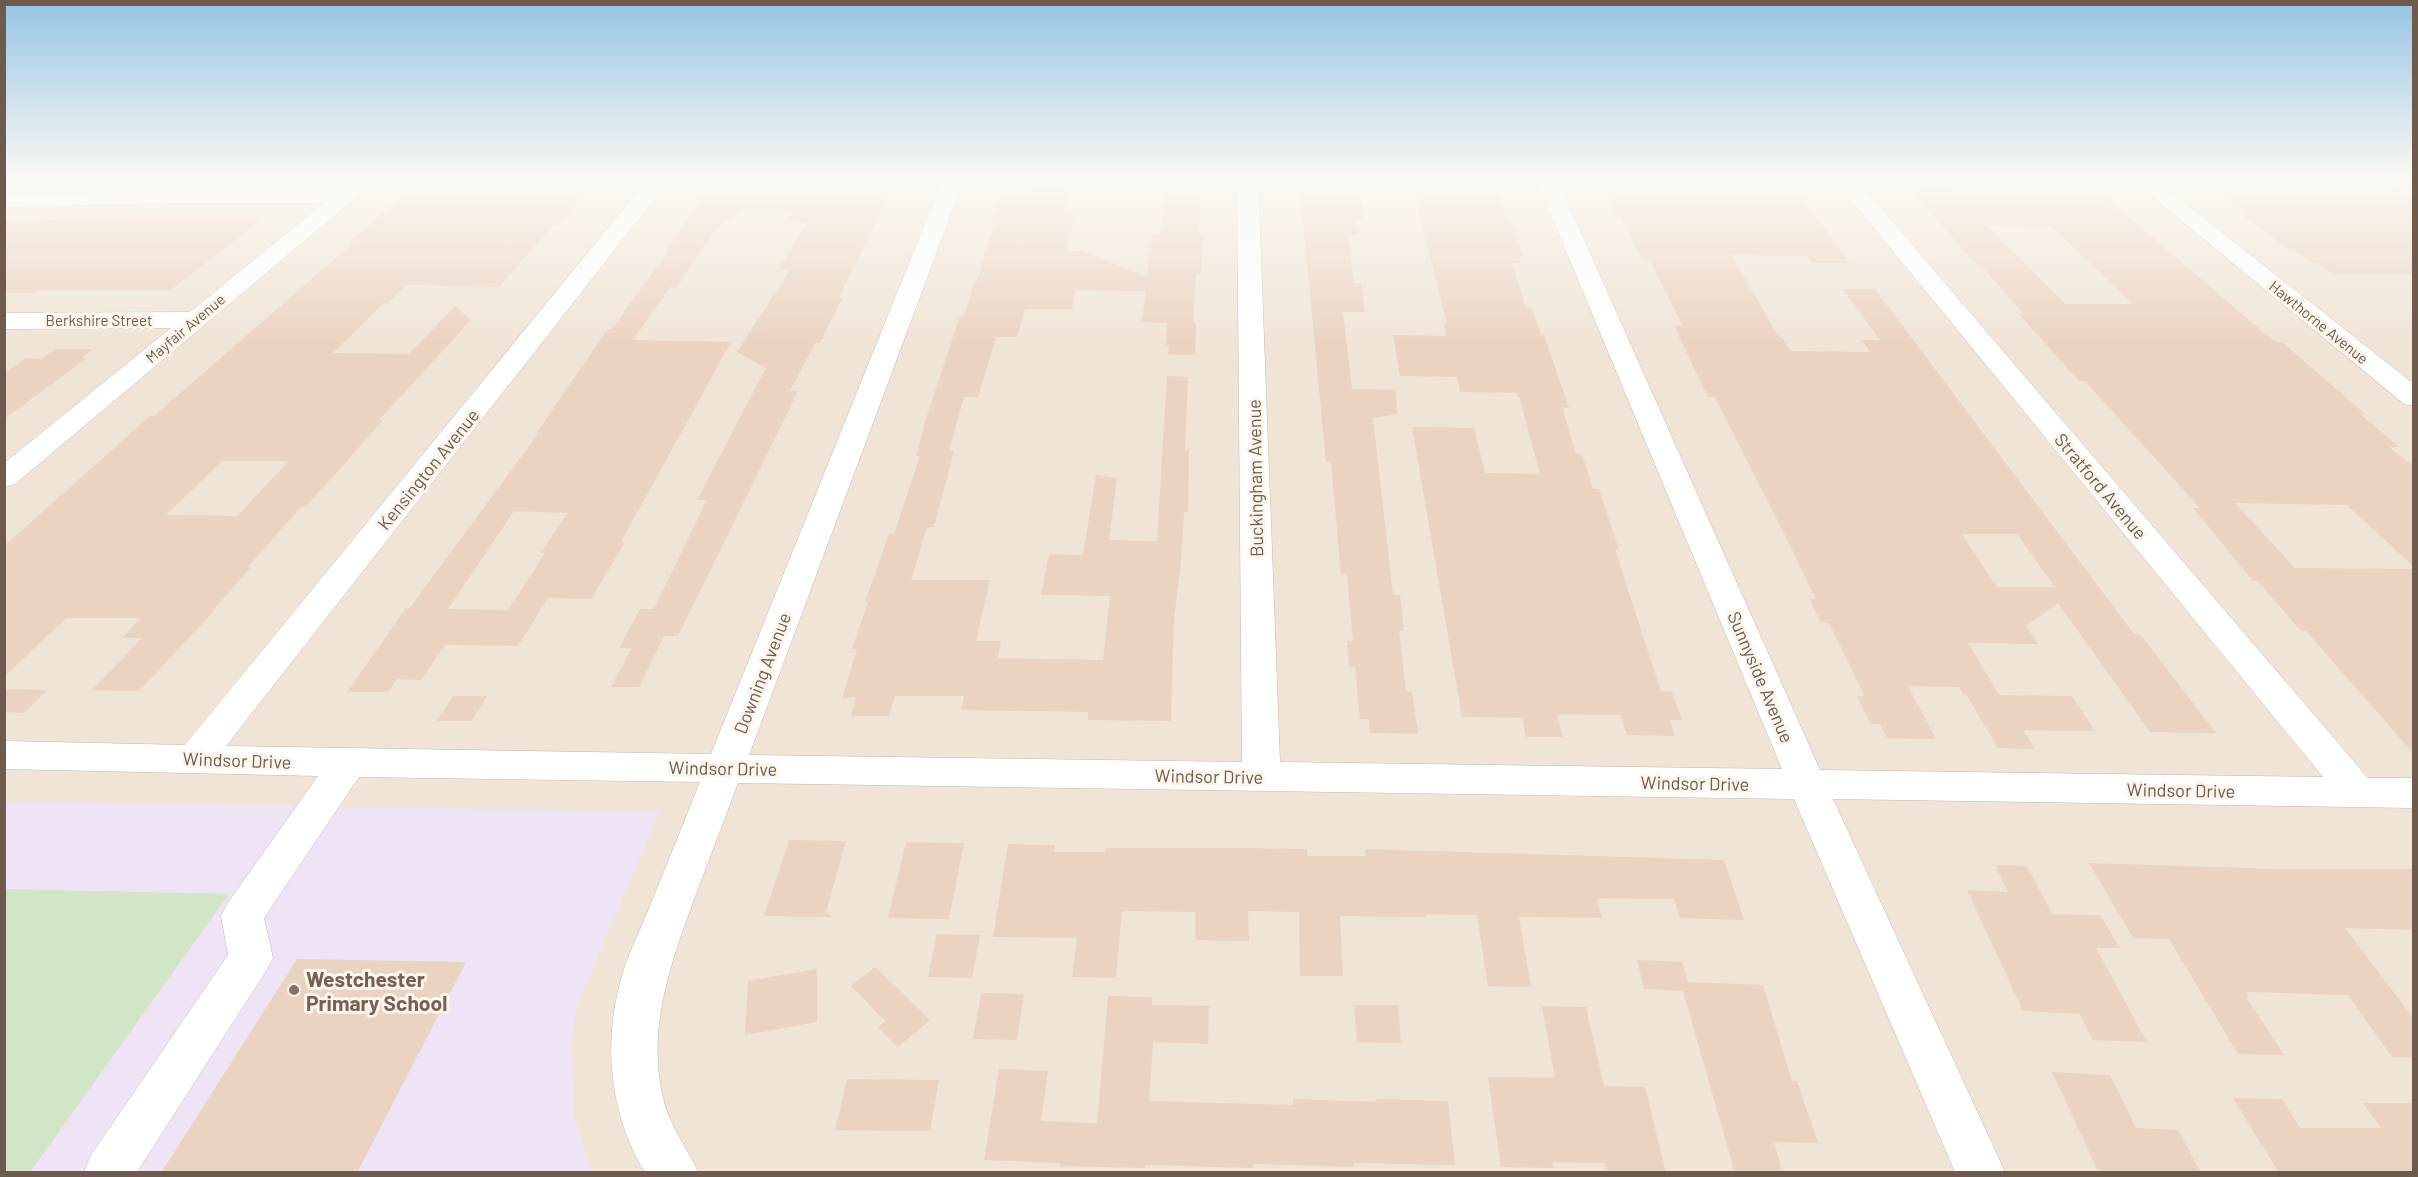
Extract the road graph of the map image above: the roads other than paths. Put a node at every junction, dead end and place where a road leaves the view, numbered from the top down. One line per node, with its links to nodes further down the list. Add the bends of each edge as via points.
1 (300, 234): 8 (street, Mayfair Avenue)
2 (616, 234): 13 (street, Kensington Avenue)
3 (933, 234): 15 (street, Downing Avenue)
4 (1249, 234): 16 (street, Buckingham Avenue)
5 (1571, 234): 17 (street, Sunnyside Avenue)
6 (1891, 234): 18 (street, Stratford Avenue)
7 (2209, 234): 10 (street, Hawthorne Avenue)
8 (194, 320): 9 (street, Berkshire Street); 11 (street, Mayfair Avenue)
9 (4, 321)
10 (2414, 398)
11 (4, 478)
12 (4, 755): 13 (street, Windsor Drive)
13 (196, 758): 14 (street, Windsor Drive)
14 (348, 762): 15 (street, Windsor Drive); 20 (street, via 242,916 251,958)
15 (725, 767): 16 (street, Windsor Drive); 21 (street, Downing Avenue, via 646,970 636,1017 633,1059 638,1101 657,1150)
16 (1261, 777): 17 (street, Windsor Drive)
17 (1807, 784): 18 (street, Windsor Drive); 22 (street, Sunnyside Avenue)
18 (2358, 792): 19 (street, Windsor Drive)
19 (2414, 793)
20 (109, 1173)
21 (673, 1173)
22 (1980, 1173)

